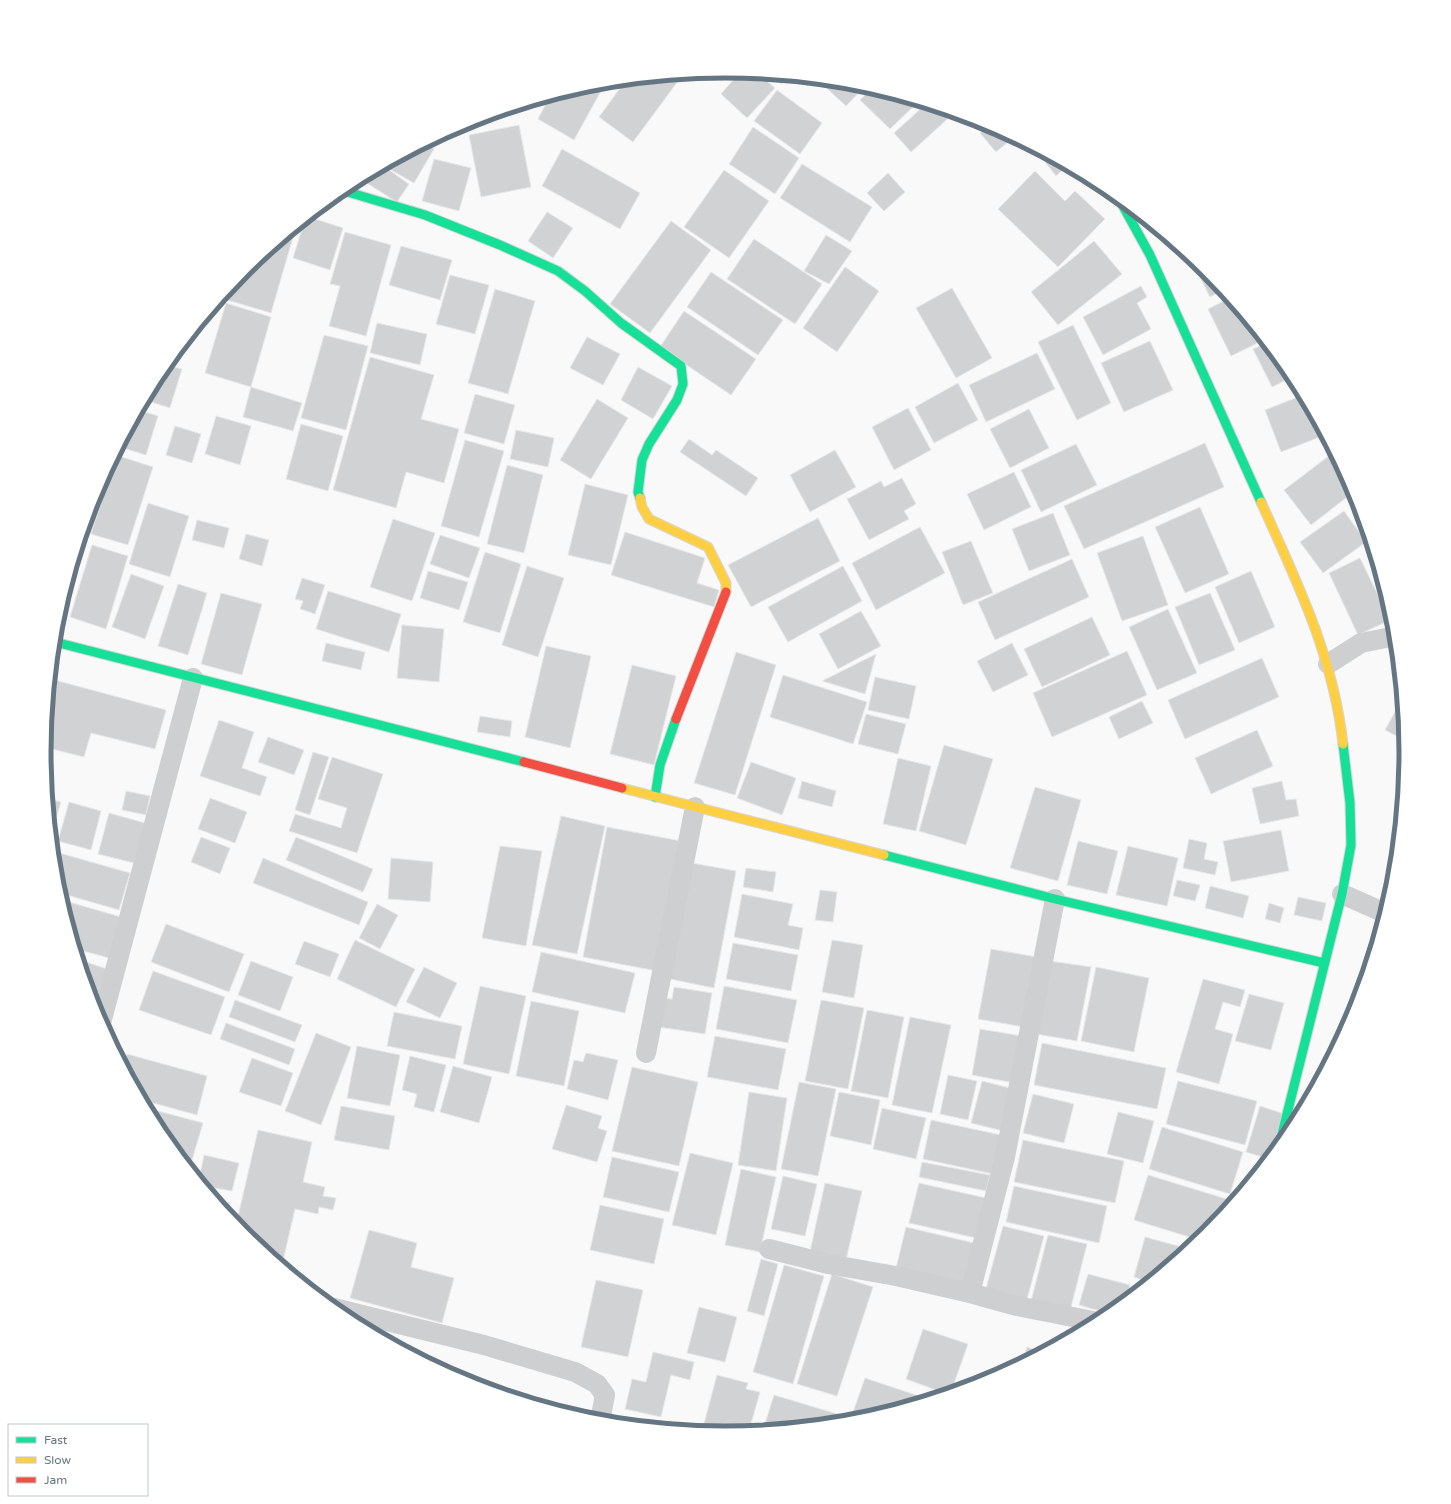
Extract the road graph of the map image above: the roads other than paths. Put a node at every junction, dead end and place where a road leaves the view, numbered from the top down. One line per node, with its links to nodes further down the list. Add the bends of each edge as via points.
1 (349, 192): 7 (street, via 424,215 507,247 558,271 681,366 683,384 642,460 638,492 649,519 708,547 726,583 726,596 670,735 660,765)
2 (1124, 209): 5 (street, via 1150,256 1222,415 1311,614)
3 (1390, 637): 5 (street, via 1361,643)
4 (60, 643): 6 (street)
5 (1328, 664): 9 (street, via 1340,716 1350,802 1351,845)
6 (193, 678): 7 (street, via 438,739); 13 (street)
7 (655, 797): 8 (street)
8 (695, 807): 10 (street); 14 (street)
9 (1342, 894): 11 (street); 12 (street)
10 (1054, 899): 12 (street); 17 (street, via 1005,1157)
11 (1381, 911)
12 (1324, 963): 15 (street)
13 (104, 1013)
14 (646, 1053)
15 (1282, 1132)
16 (769, 1248): 17 (street, via 828,1264)
17 (970, 1293): 19 (street, via 1017,1306)
18 (349, 1312): 20 (street, via 484,1345 575,1372 597,1384 605,1395)
19 (1089, 1320)
20 (601, 1415)

